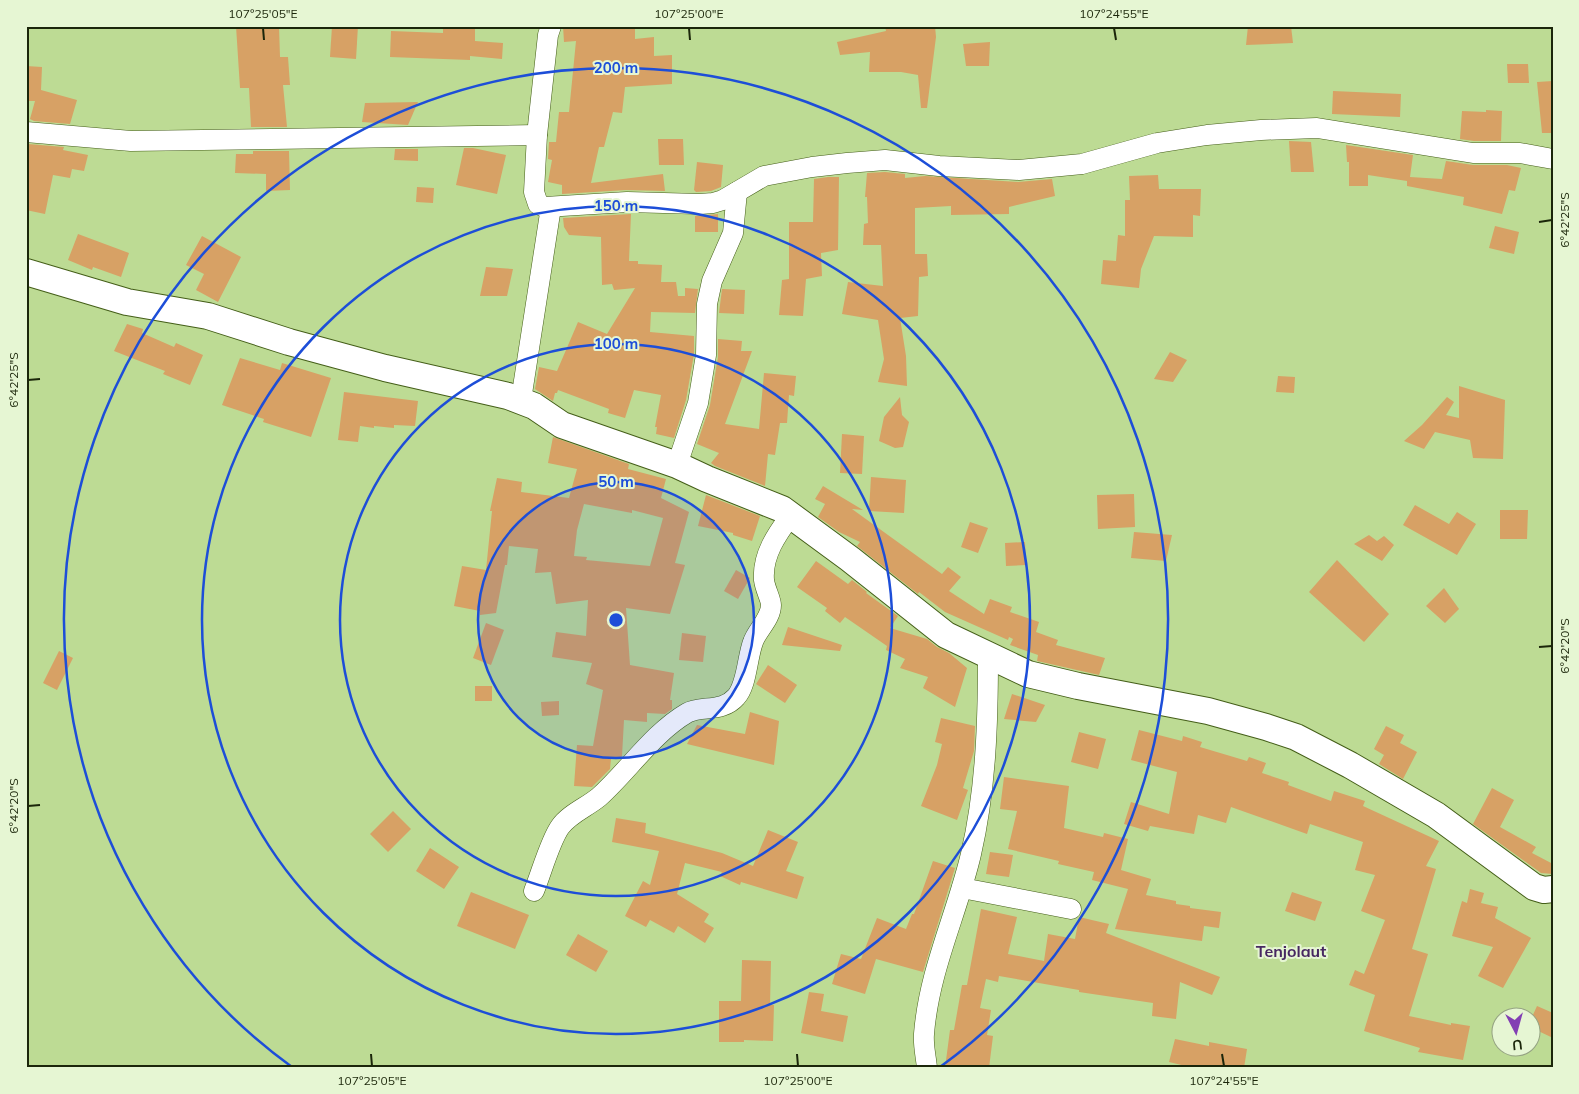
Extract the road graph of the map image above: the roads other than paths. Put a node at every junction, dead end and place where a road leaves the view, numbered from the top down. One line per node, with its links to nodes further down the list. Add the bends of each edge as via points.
1 (551, 26): 3 (street)
2 (26, 132): 3 (street, via 131,141)
3 (537, 135): 6 (street, via 534,192 538,204)
4 (1553, 159): 5 (street, via 1520,153 1473,153 1317,128 1261,130 1157,143 1082,164 1046,168 991,169 885,160 847,163 764,176)
5 (737, 192): 6 (street, via 723,200 700,204 627,202); 9 (street, via 733,233 712,281 706,304 706,355 698,403)
6 (551, 207): 8 (street)
7 (26, 272): 8 (street, via 128,302 208,316 385,368)
8 (521, 400): 9 (street, via 562,425)
9 (676, 465): 10 (street)
10 (791, 515): 11 (street, via 946,635); 14 (street, via 772,540 764,577 772,604 753,641 737,696 715,708 688,712 662,732 592,803 566,821 556,834)
11 (988, 656): 12 (street, via 988,723 982,788 977,828); 13 (street, via 1028,674 1213,712 1296,737 1436,815 1534,887)
12 (962, 888): 15 (street); 16 (street, via 930,994 924,1035)
13 (1553, 889)
14 (534, 891)
15 (1072, 909)
16 (927, 1068)

